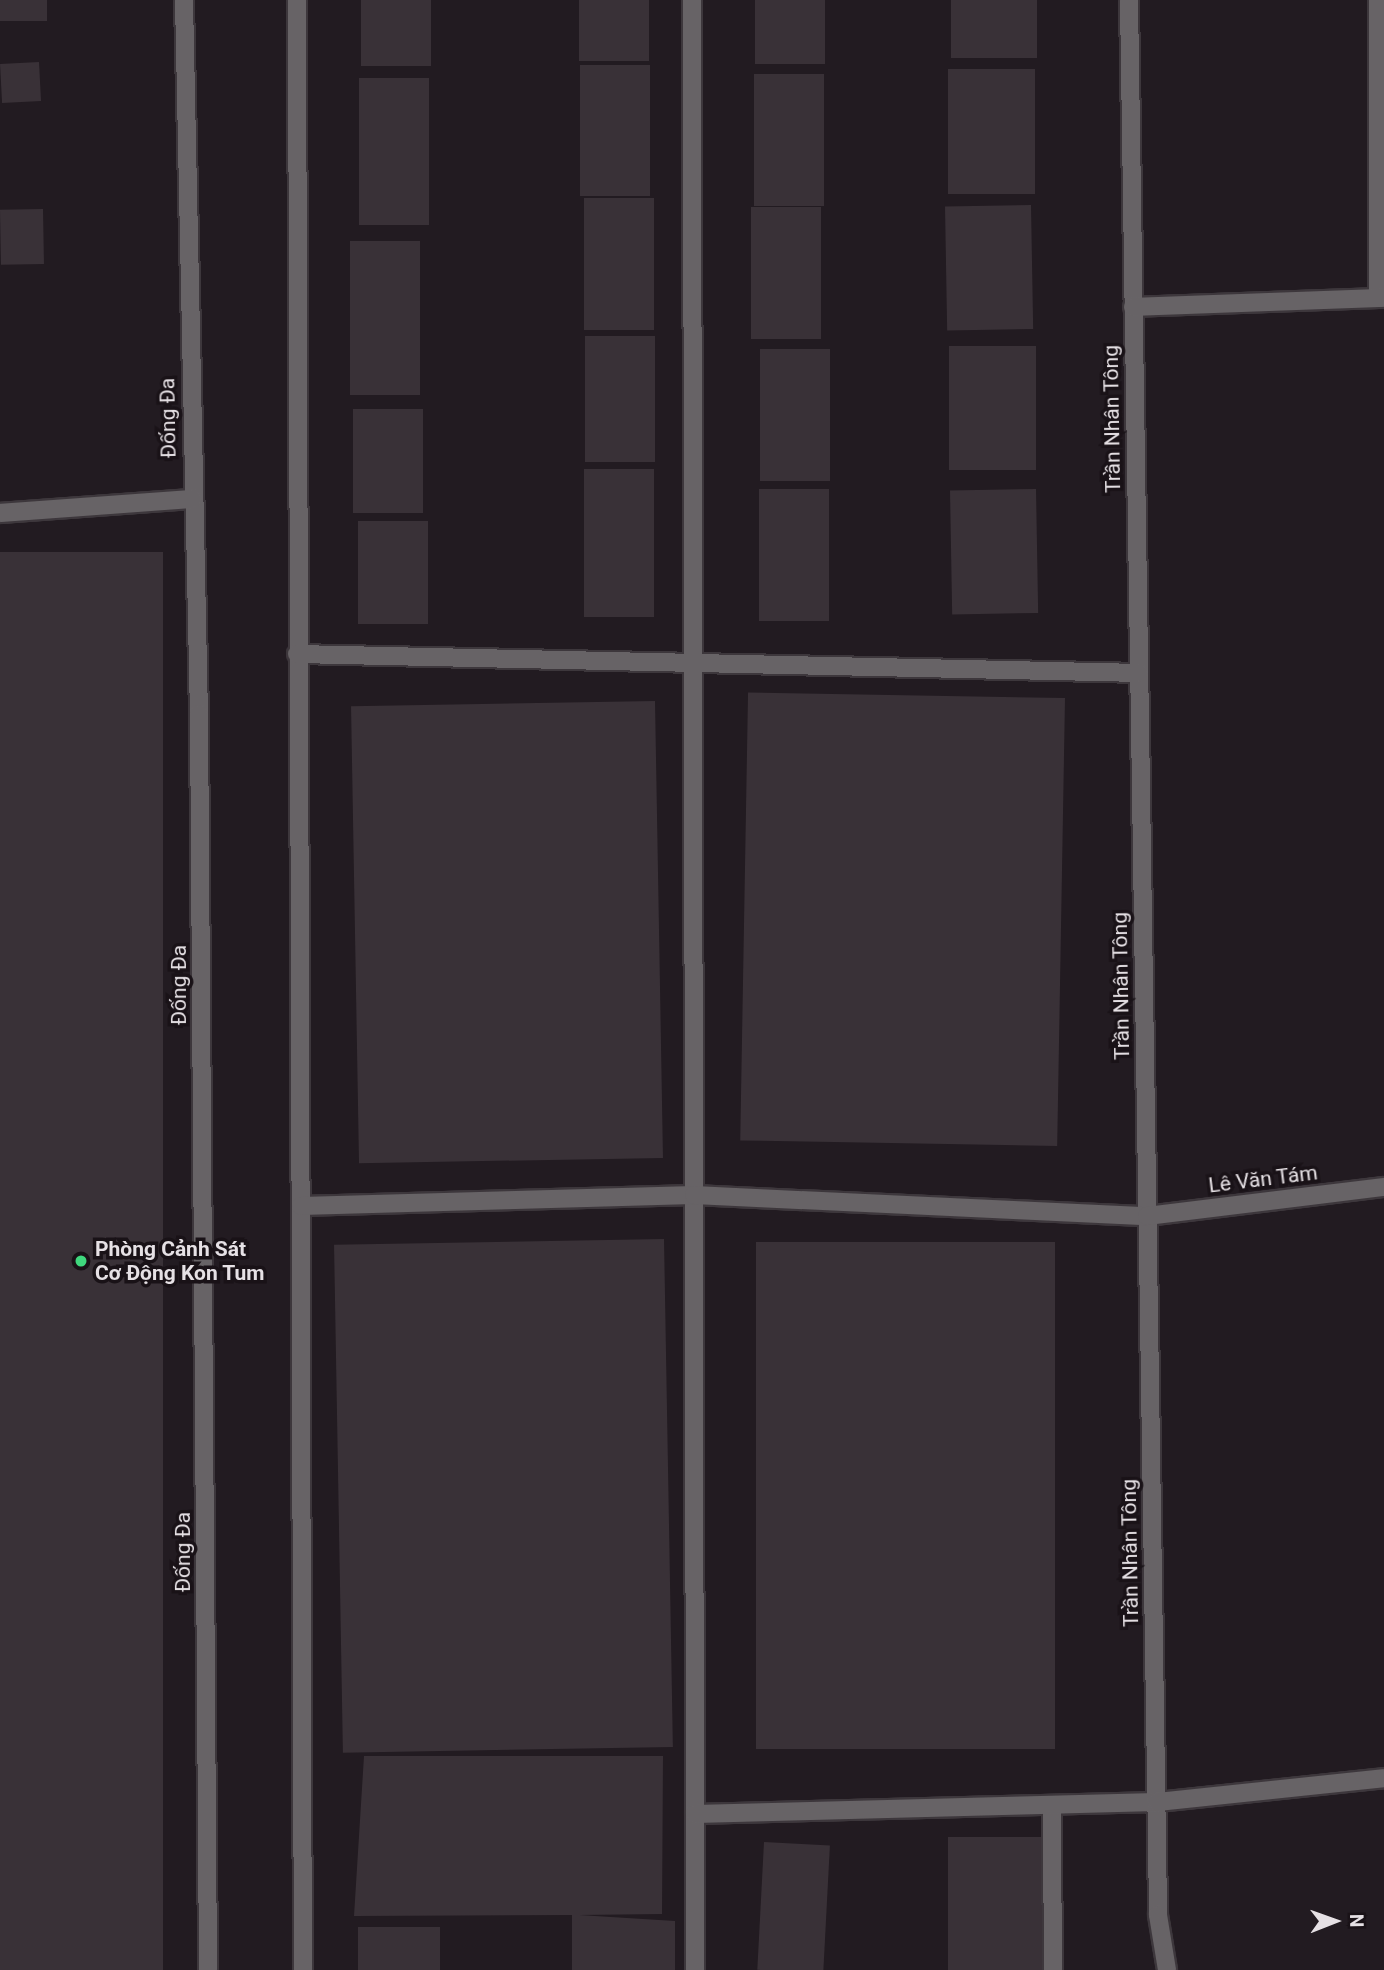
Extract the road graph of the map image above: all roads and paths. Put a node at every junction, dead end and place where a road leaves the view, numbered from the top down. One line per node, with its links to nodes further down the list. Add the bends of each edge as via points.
1 (184, 0): 8 (street, Đống Đa)
2 (297, 0): 10 (street)
3 (692, 0): 11 (street)
4 (1129, 0): 7 (street, Trần Nhân Tông)
5 (1378, 0): 6 (street)
6 (1381, 298): 7 (street)
7 (1133, 307): 12 (street, Trần Nhân Tông)
8 (192, 499): 9 (street); 21 (street, Đống Đa, via 200,714)
9 (0, 513)
10 (297, 654): 11 (street); 15 (street)
11 (693, 663): 12 (street); 14 (street)
12 (1139, 673): 16 (street, Trần Nhân Tông)
13 (1384, 1187): 16 (street, Lê Văn Tám)
14 (694, 1195): 15 (street, Lê Văn Tám); 16 (street, Lê Văn Tám); 20 (street)
15 (301, 1206): 22 (street)
16 (1147, 1216): 18 (street, Trần Nhân Tông)
17 (1384, 1778): 18 (street)
18 (1157, 1801): 19 (street); 25 (street, Trần Nhân Tông, via 1158,1915)
19 (1052, 1805): 20 (street); 24 (street)
20 (695, 1814): 23 (street)
21 (208, 1970)
22 (303, 1970)
23 (695, 1970)
24 (1053, 1970)
25 (1167, 1970)

